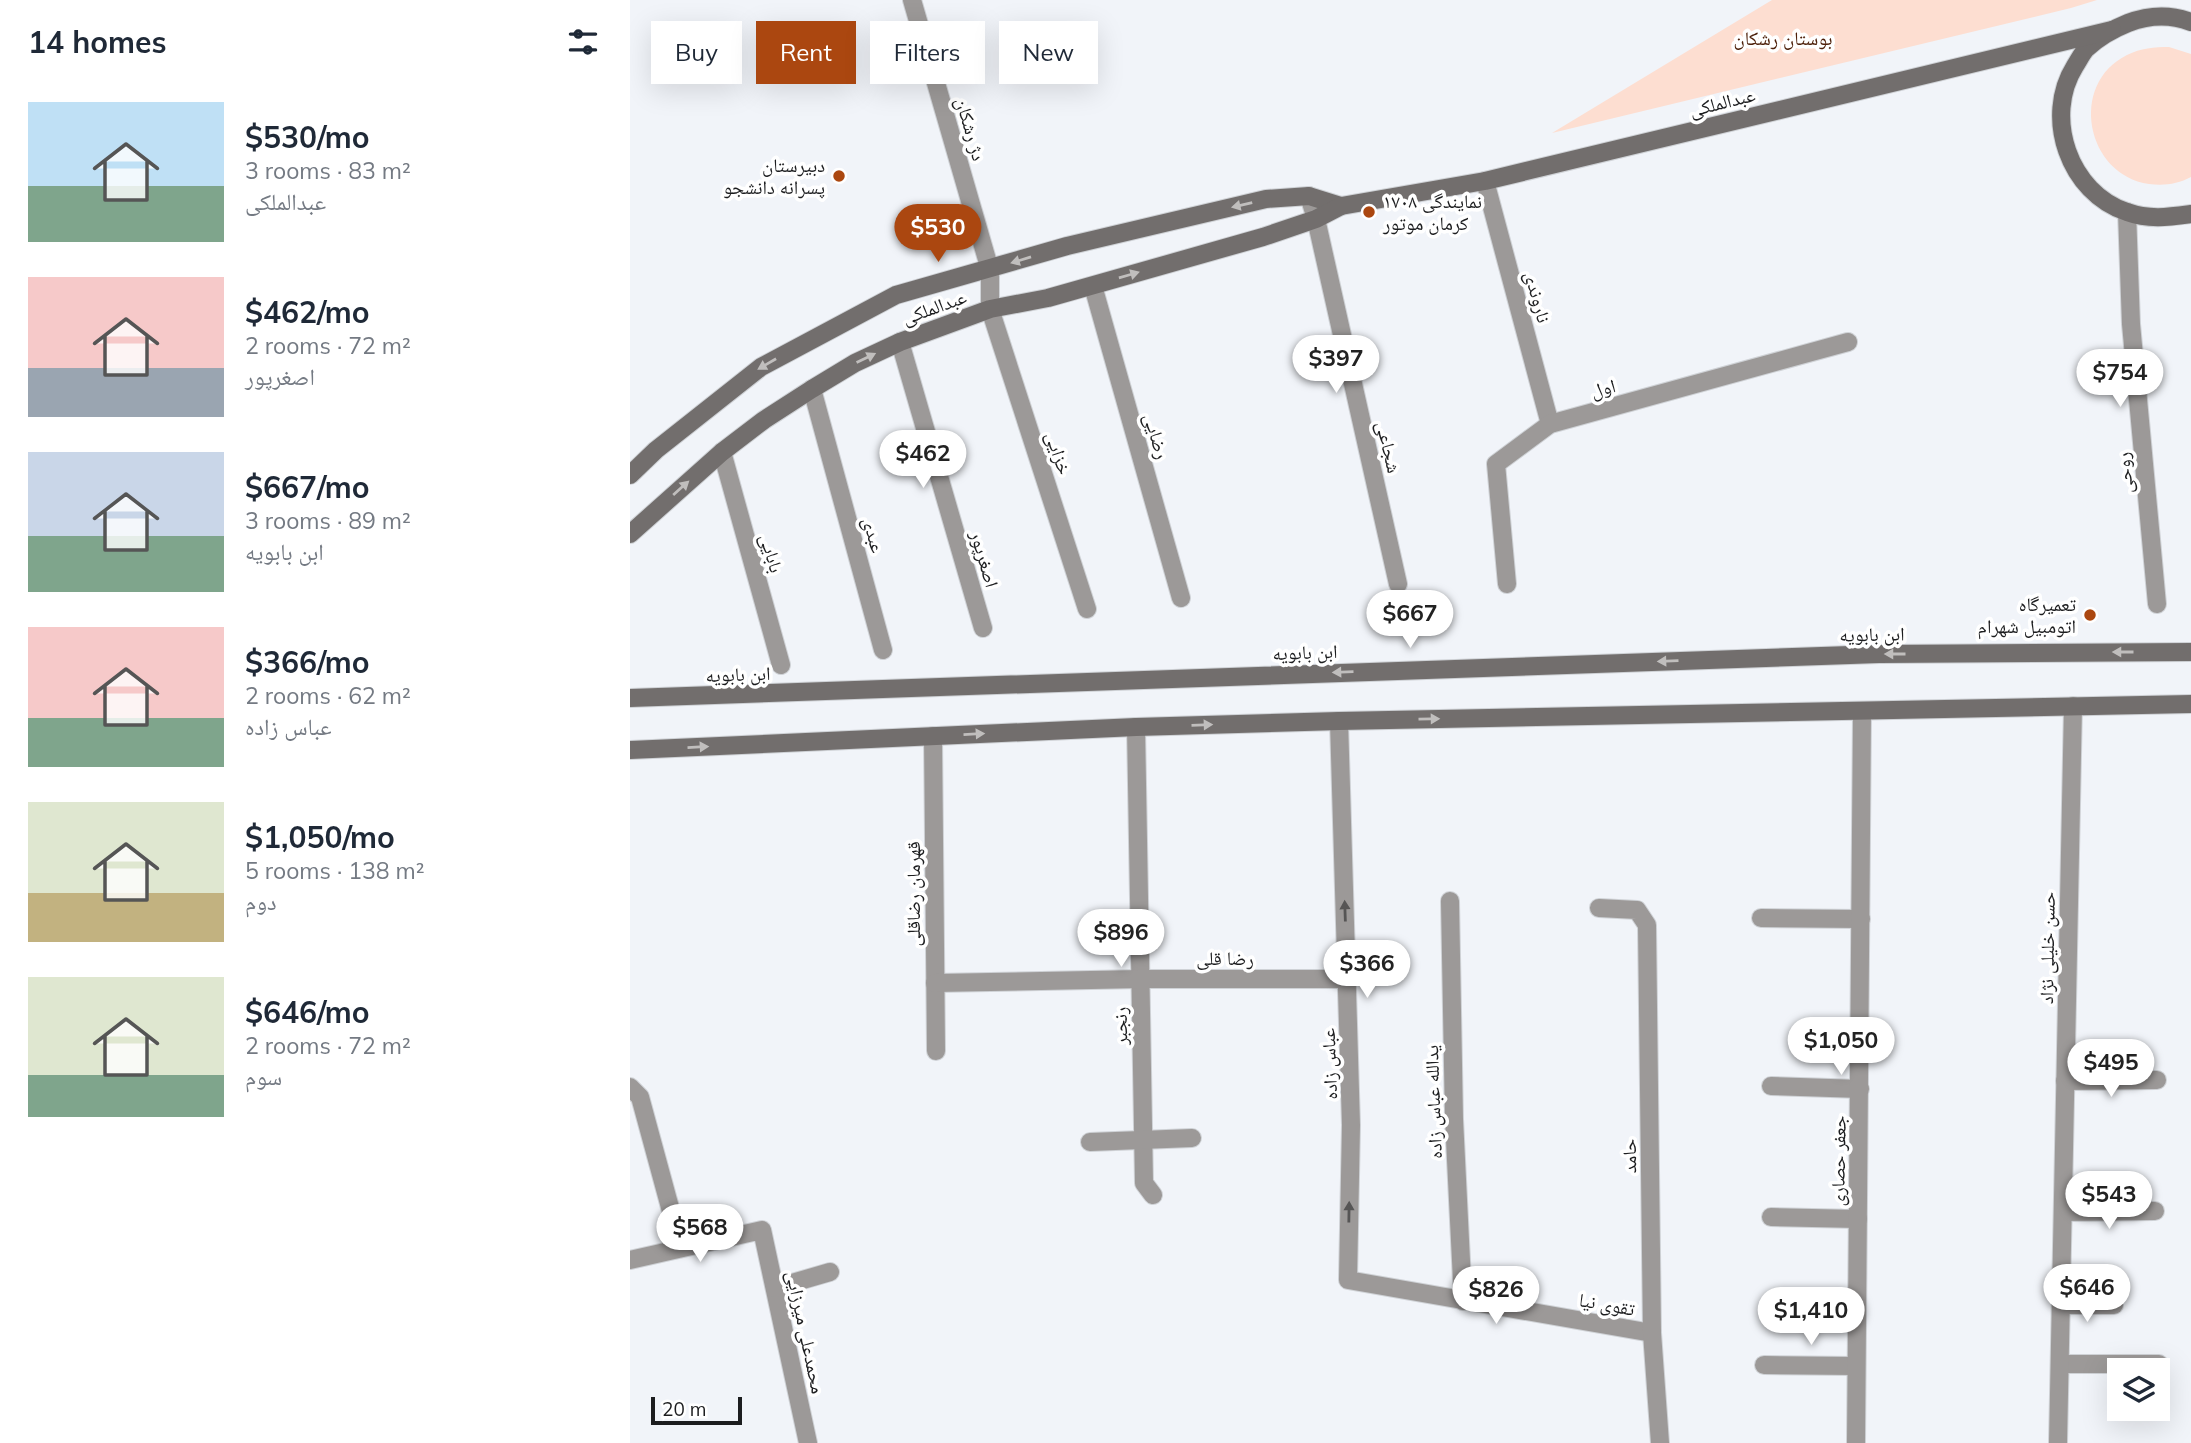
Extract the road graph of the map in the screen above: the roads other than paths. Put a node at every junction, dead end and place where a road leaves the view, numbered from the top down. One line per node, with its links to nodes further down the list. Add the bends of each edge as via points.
1 (912, 0): 10 (street, دژ رشکان)
2 (2191, 22): 3 (main road, via 2178,17 2144,17)
3 (2112, 30): 4 (main road, عبدالملکی); 7 (main road, via 2086,49 2068,77 2060,108 2063,141 2076,172 2098,196)
4 (1485, 181): 6 (main road, عبدالملکی); 16 (street, ناروندی)
5 (1310, 196): 6 (main road, عبدالملکی); 9 (street, شجاعی); 10 (main road, عبدالملکی, one-way to 10, via 1266,199 1067,246)
6 (1341, 206): 9 (main road, عبدالملکی)
7 (2127, 212): 8 (main road, via 2160,219); 23 (street, روحی, via 2131,324)
8 (2191, 214)
9 (1316, 219): 11 (main road, عبدالملکی, one-way to 9); 20 (street, شجاعی)
10 (990, 270): 12 (street, دژ رشکان); 18 (main road, عبدالملکی, one-way to 18, via 896,295 761,367)
11 (1093, 286): 12 (main road, عبدالملکی); 22 (street, رضایی)
12 (990, 309): 13 (main road, عبدالملکی); 24 (street, خزایی)
13 (900, 342): 15 (main road, عبدالملکی, one-way to 13); 25 (street, اصغرپور)
14 (1848, 342): 16 (street, اول)
15 (812, 389): 17 (main road, عبدالملکی); 26 (street, عبدی)
16 (1550, 424): 21 (street, اول, via 1496,464)
17 (722, 452): 19 (main road, عبدالملکی, one-way to 17); 28 (street, بابایی)
18 (630, 475)
19 (630, 534)
20 (1398, 584)
21 (1507, 584)
22 (1181, 598)
23 (2157, 604)
24 (1087, 609)
25 (983, 628)
26 (883, 650)
27 (2191, 652): 29 (main road, ابن بابویه, one-way to 29, via 1866,654)
28 (782, 665)
29 (630, 698)
30 (2191, 704): 31 (main road)
31 (2073, 706): 32 (main road); 46 (street, حسن خلیلی نژاد)
32 (1863, 711): 33 (main road, one-way to 32); 40 (street, جعفر حصاری)
33 (1339, 721): 34 (main road, one-way to 33); 42 (street, عباس زاده, one-way to 33)
34 (1136, 727): 35 (main road, one-way to 34); 41 (street, رنجبر)
35 (933, 736): 36 (main road, one-way to 35); 43 (street, قهرمان رضاقلی)
36 (630, 750)
37 (1450, 901): 63 (street, یدالله عباس زاده)
38 (1599, 908): 66 (street, حامد, via 1637,910 1647,925)
39 (1761, 918): 40 (street)
40 (1861, 919): 49 (street, جعفر حصاری)
41 (1141, 979): 42 (street, رضا قلی); 43 (street, رضا قلی); 51 (street, رنجبر)
42 (1347, 979): 61 (street, عباس زاده, one-way to 42, via 1351,1125)
43 (935, 983): 44 (street, قهرمان رضاقلی)
44 (936, 1051)
45 (2157, 1080): 46 (street)
46 (2065, 1081): 55 (street, حسن خلیلی نژاد)
47 (1771, 1086): 49 (street)
48 (630, 1087): 58 (street, via 639,1097)
49 (1860, 1089): 57 (street, جعفر حصاری)
50 (1192, 1138): 51 (street)
51 (1143, 1140): 52 (street); 53 (street, رنجبر, via 1144,1183)
52 (1090, 1142)
53 (1153, 1195)
54 (2155, 1211): 55 (street)
55 (2063, 1212): 64 (street, حسن خلیلی نژاد)
56 (1771, 1217): 57 (street)
57 (1858, 1219): 70 (street, جعفر حصاری)
58 (681, 1248): 59 (street); 62 (street, محمدعلی میرزایی, via 762,1230)
59 (630, 1260)
60 (830, 1272): 62 (street)
61 (1348, 1280): 63 (street, تقوی نیا)
62 (775, 1288): 71 (street, محمدعلی میرزایی)
63 (1463, 1301): 66 (street, تقوی نیا)
64 (2061, 1305): 65 (street); 67 (street, حسن خلیلی نژاد)
65 (2114, 1305)
66 (1652, 1333): 72 (street, حامد)
67 (2060, 1364): 68 (street); 74 (street, حسن خلیلی نژاد)
68 (2107, 1364)
69 (1764, 1366): 70 (street)
70 (1856, 1366): 73 (street, جعفر حصاری)
71 (808, 1443)
72 (1660, 1443)
73 (1856, 1443)
74 (2058, 1443)

